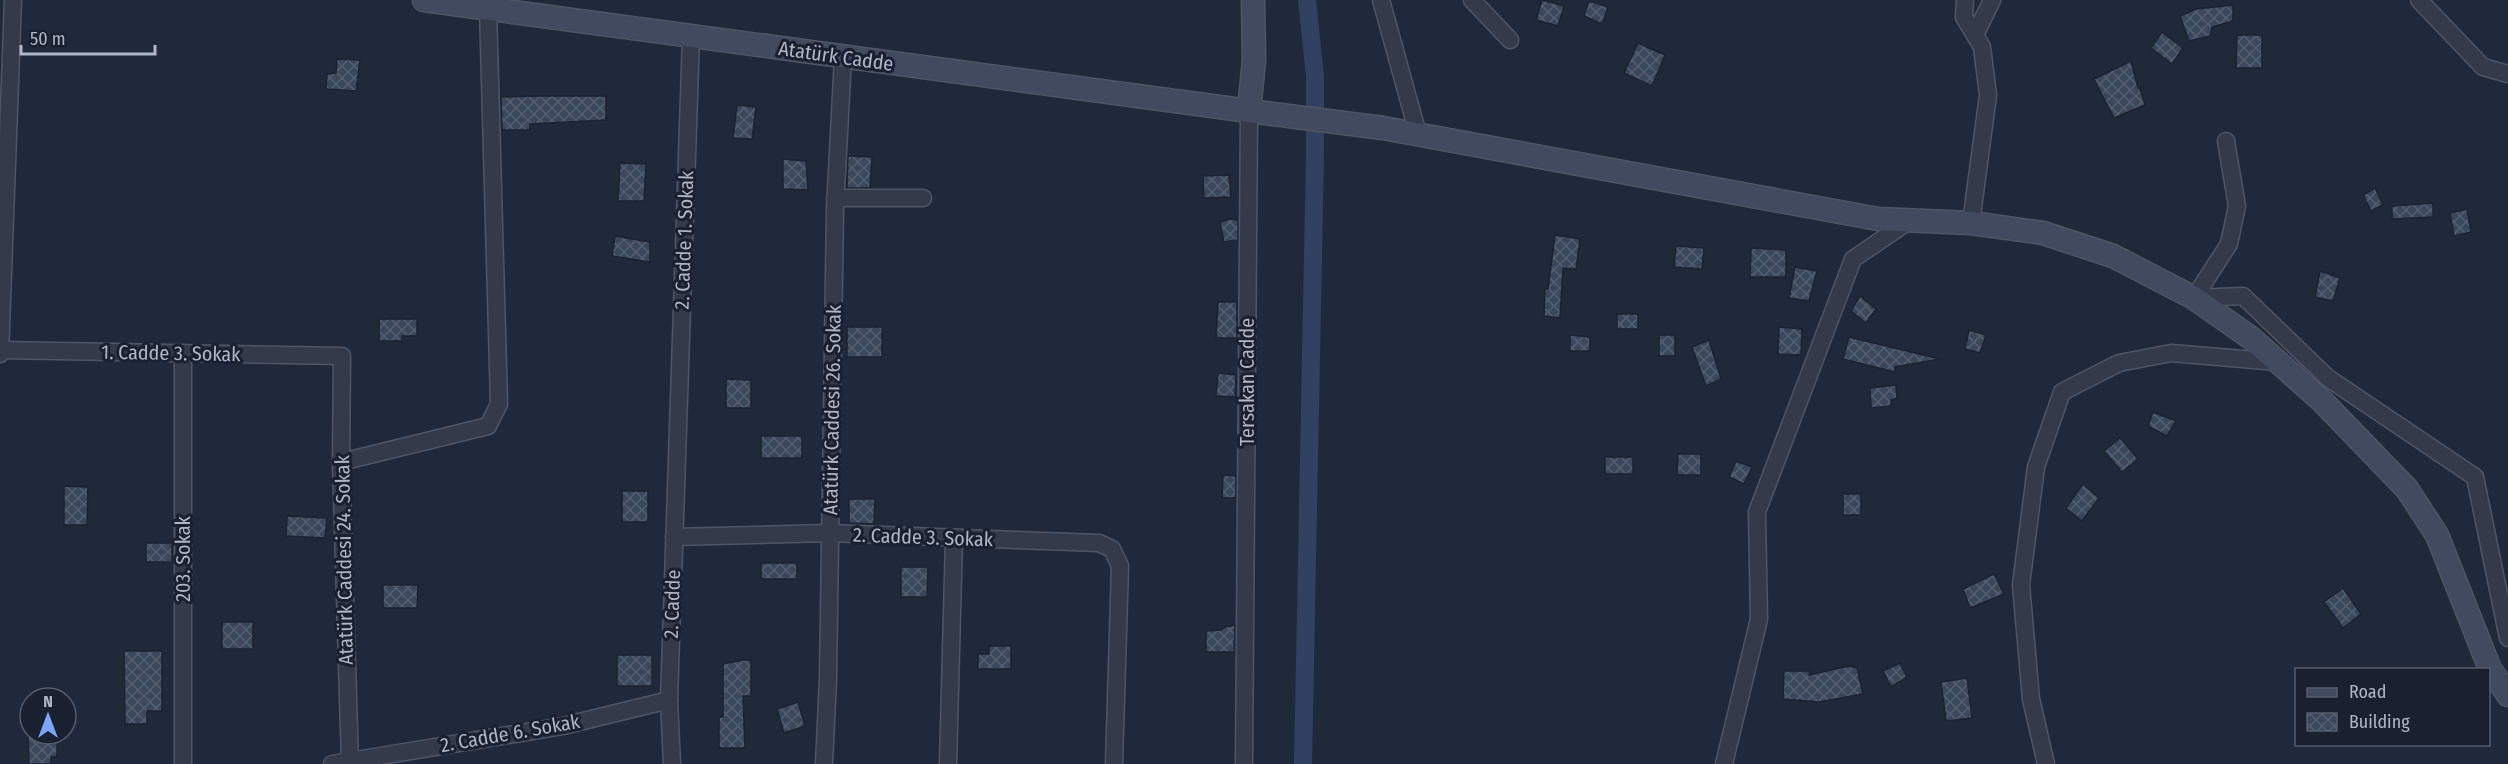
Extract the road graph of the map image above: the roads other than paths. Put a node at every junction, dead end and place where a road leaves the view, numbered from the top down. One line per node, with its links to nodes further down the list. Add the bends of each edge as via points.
1 (13, 0): 22 (street)
2 (424, 0): 9 (main road, Atatürk Cadde)
3 (1253, 0): 15 (main road, Tersakan Cadde, via 1254,60)
4 (1381, 0): 16 (street)
5 (1472, 0): 12 (street)
6 (1965, 0): 10 (street, via 1964,17)
7 (1992, 0): 10 (street)
8 (2419, 0): 14 (street, via 2483,67)
9 (488, 9): 11 (main road, Atatürk Cadde); 29 (street, via 499,404 488,426)
10 (1975, 35): 21 (street, via 1982,47 1988,95)
11 (691, 36): 13 (main road, Atatürk Cadde); 28 (street, 2. Cadde 1. Sokak)
12 (1510, 40)
13 (843, 57): 15 (main road, Atatürk Cadde); 18 (street, Atatürk Caddesi 26. Sokak)
14 (2508, 74)
15 (1249, 111): 16 (main road, Atatürk Cadde); 45 (street, Tersakan Cadde)
16 (1418, 134): 20 (main road, Atatürk Cadde, via 1878,219)
17 (2226, 141): 23 (street, via 2237,206 2229,244)
18 (835, 198): 19 (street); 30 (street, Atatürk Caddesi 26. Sokak)
19 (923, 198)
20 (1912, 219): 21 (main road, Atatürk Cadde); 46 (street, via 1853,259 1757,512 1759,619)
21 (1971, 223): 23 (main road, Atatürk Cadde, via 2043,233 2113,256)
22 (1, 279): 24 (street)
23 (2194, 298): 27 (main road, Atatürk Cadde); 33 (street, via 2243,296 2328,378 2475,477)
24 (0, 352): 25 (street, 1. Cadde 3. Sokak)
25 (183, 353): 26 (street, 1. Cadde 3. Sokak); 39 (street, 203. Sokak)
26 (342, 356): 29 (street, Atatürk Caddesi 24. Sokak)
27 (2278, 362): 34 (main road, Atatürk Cadde, via 2323,402 2407,489 2437,535); 47 (street, via 2171,353 2119,363 2062,392 2036,467 2021,585 2031,699)
28 (677, 444): 31 (street, 2. Cadde)
29 (341, 462): 38 (street, Atatürk Caddesi 24. Sokak)
30 (830, 533): 31 (street, 2. Cadde 3. Sokak); 32 (street, 2. Cadde 3. Sokak); 42 (street, Atatürk Caddesi 26. Sokak)
31 (674, 537): 37 (street, 2. Cadde)
32 (954, 538): 43 (street); 44 (street, 2. Cadde 3. Sokak, via 1099,543 1112,549 1120,566)
33 (2508, 638)
34 (2490, 668)
35 (2490, 669): 36 (main road, Atatürk Cadde)
36 (2508, 695)
37 (669, 700): 38 (street, 2. Cadde 6. Sokak, via 563,726); 41 (street, 2. Cadde)
38 (350, 763): 40 (street, 2. Cadde 6. Sokak)
39 (183, 764)
40 (332, 764)
41 (672, 764)
42 (824, 764)
43 (948, 764)
44 (1114, 764)
45 (1244, 764)
46 (1724, 764)
47 (2046, 764)

